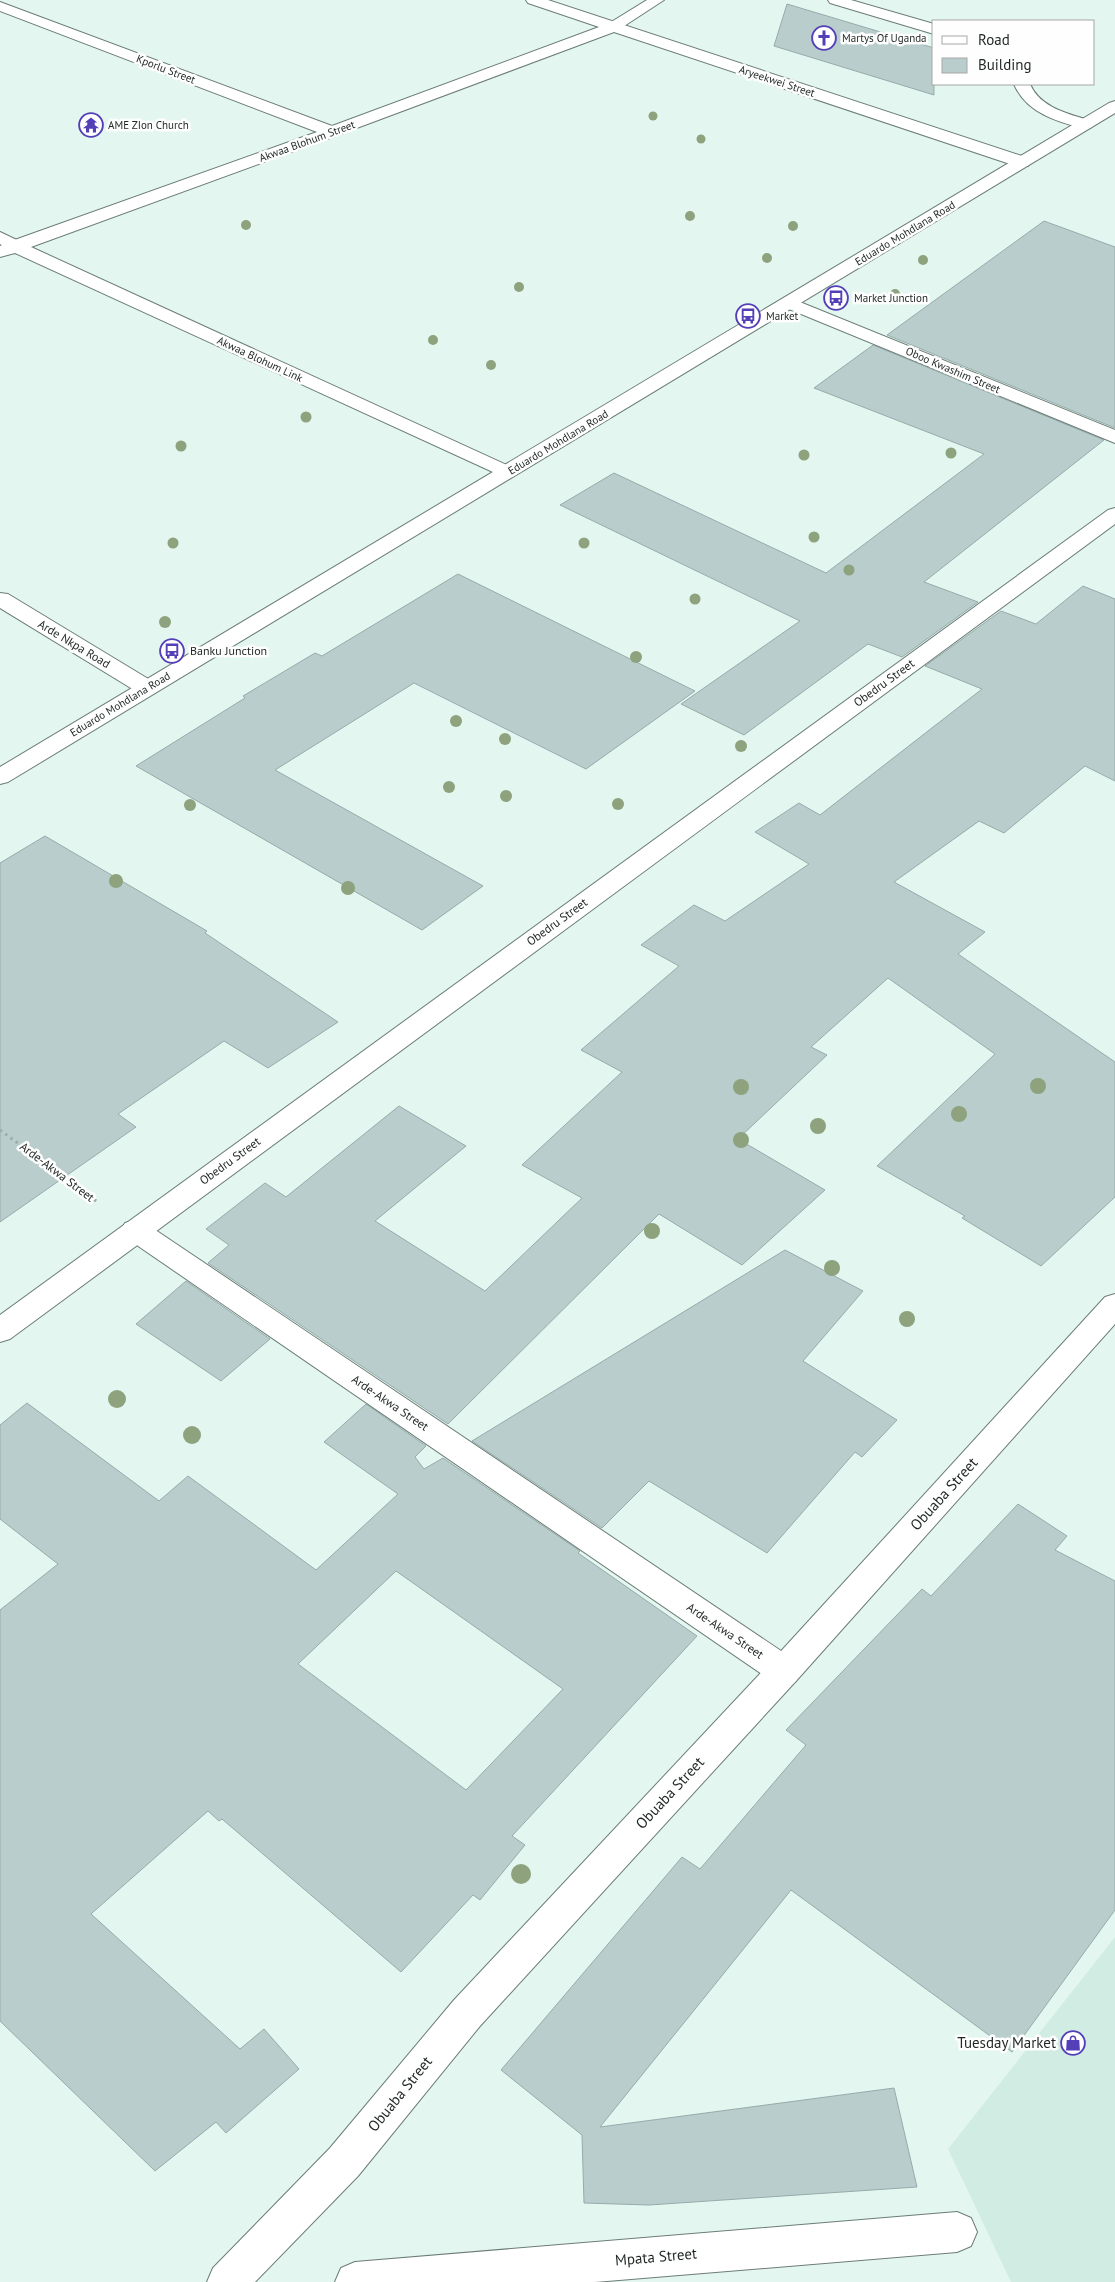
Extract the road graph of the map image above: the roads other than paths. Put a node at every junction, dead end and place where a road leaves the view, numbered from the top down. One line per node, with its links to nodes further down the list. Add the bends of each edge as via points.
1 (533, 0): 5 (street, Aryeekwei Street)
2 (657, 0): 5 (street, Akwaa Blohum Street)
3 (835, 0): 6 (street)
4 (0, 6): 10 (street, Kporlu Street)
5 (613, 27): 10 (street, Akwaa Blohum Street); 11 (street, Aryeekwei Street)
6 (932, 28)
7 (1022, 85): 9 (street, via 1033,101 1049,111)
8 (1115, 106): 9 (street, Eduardo Mohdlana Road)
9 (1086, 124): 11 (street, Eduardo Mohdlana Road)
10 (332, 132): 12 (street, Akwaa Blohum Street)
11 (1022, 162): 13 (street, Eduardo Mohdlana Road)
12 (5, 245): 15 (street, Akwaa Blohum Link)
13 (790, 303): 14 (street, Oboo Kwashim Street); 15 (street, Eduardo Mohdlana Road)
14 (1115, 437)
15 (506, 472): 18 (street, Eduardo Mohdlana Road)
16 (1115, 514): 20 (street, Obedru Street)
17 (0, 599): 18 (street, Arde Nkpa Road)
18 (147, 688): 19 (street, Eduardo Mohdlana Road)
19 (0, 777)
20 (136, 1230): 22 (street, Obedru Street); 23 (street, Arde-Akwa Street)
21 (1115, 1306): 23 (street, Obuaba Street)
22 (0, 1331)
23 (784, 1671): 25 (street, Obuaba Street, via 466,2013 344,2162)
24 (957, 2232): 26 (street, Mpata Street)
25 (228, 2282)
26 (355, 2282)

